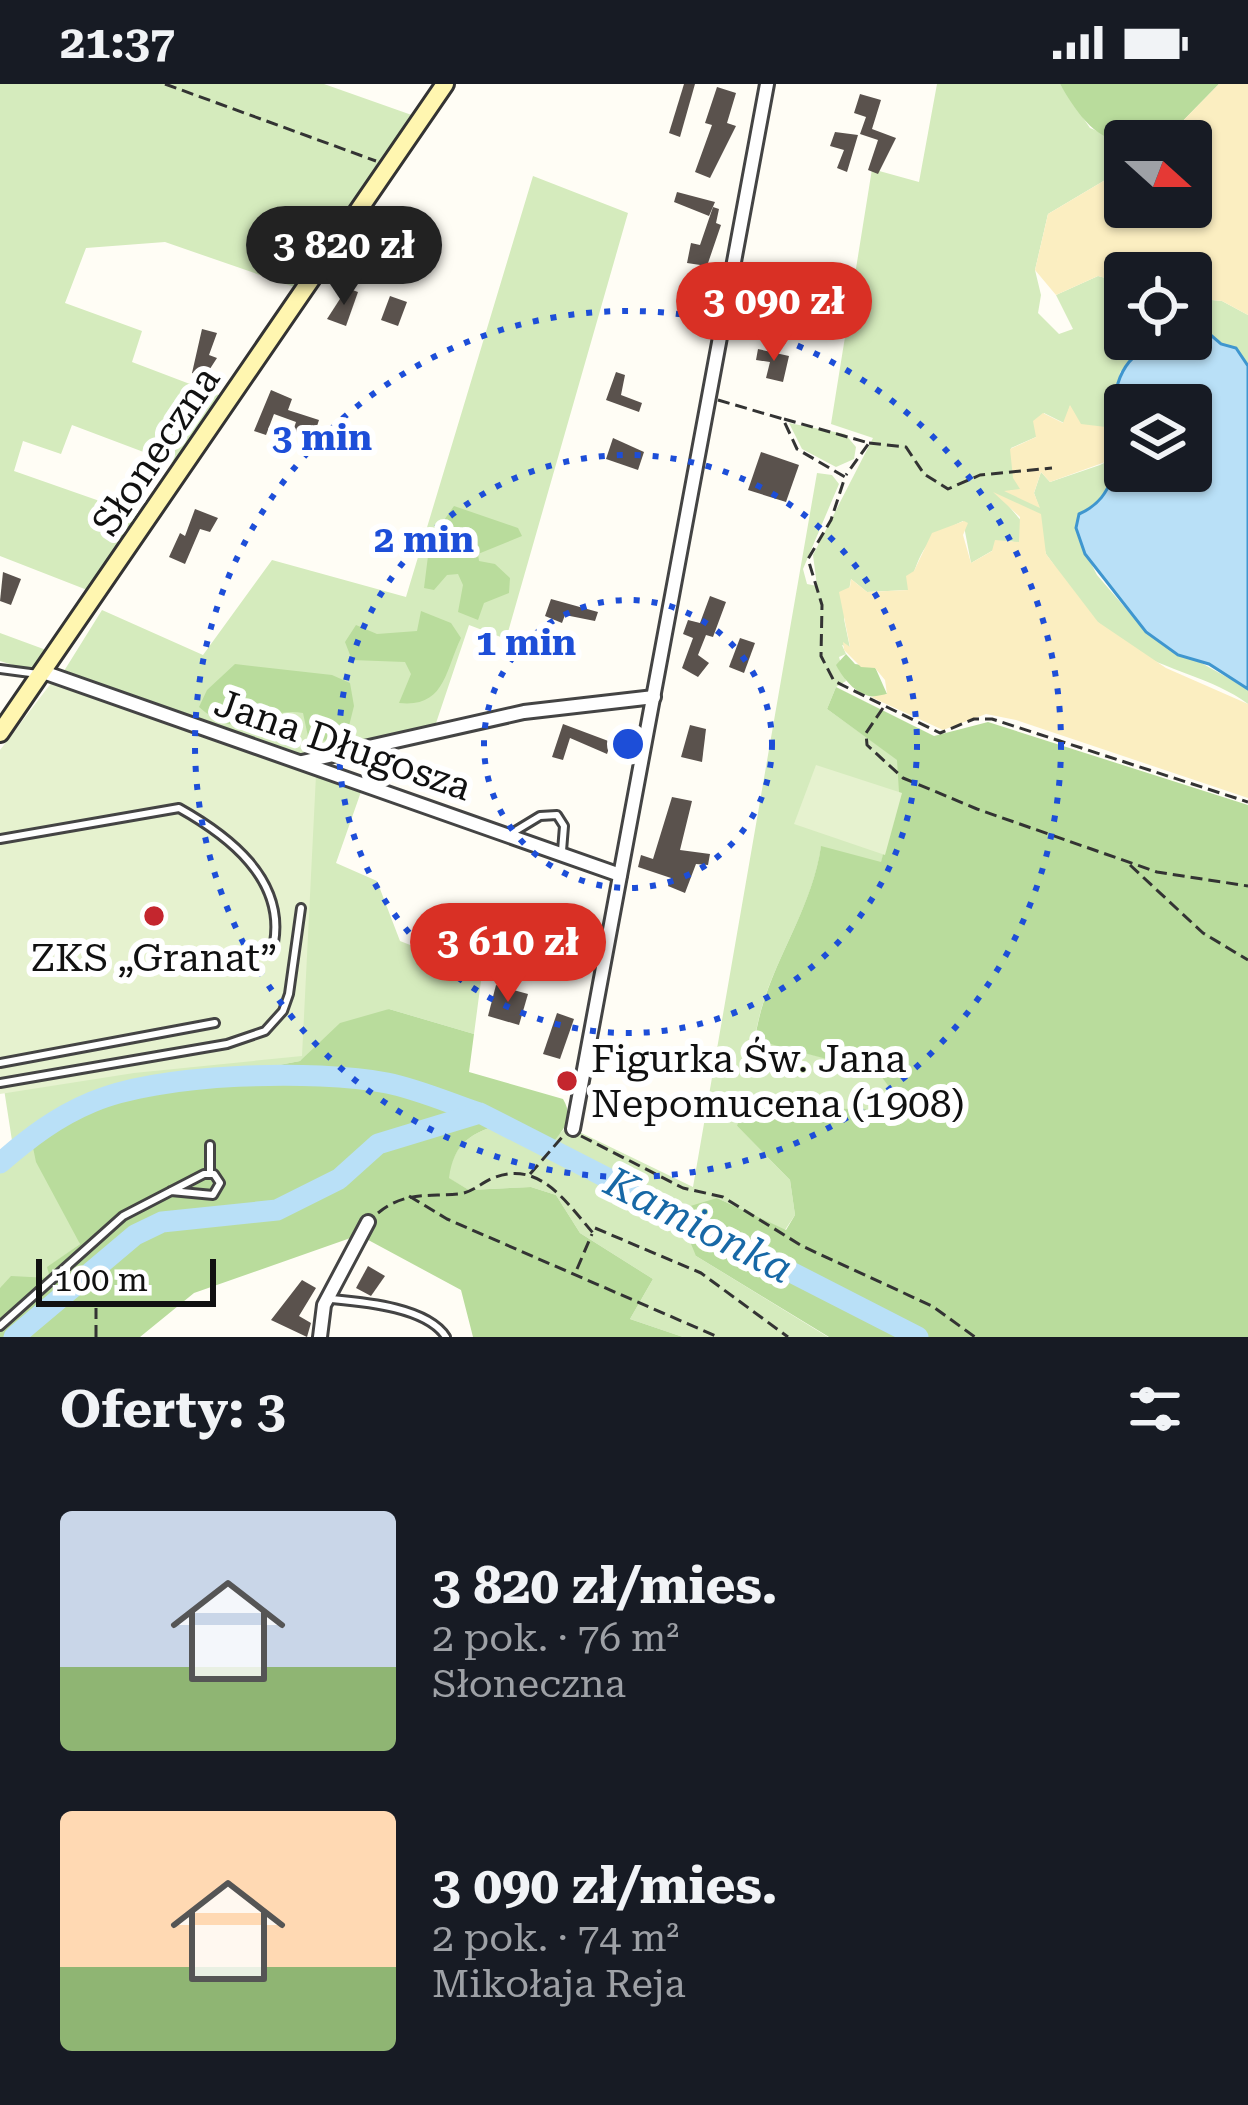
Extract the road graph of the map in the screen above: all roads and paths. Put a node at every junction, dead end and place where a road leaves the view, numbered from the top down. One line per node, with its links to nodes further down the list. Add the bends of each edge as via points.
1 (165, 84): 4 (path)
2 (445, 84): 4 (street, Słoneczna)
3 (767, 84): 5 (street)
4 (389, 166): 11 (street, Słoneczna)
5 (710, 398): 6 (path); 12 (street)
6 (783, 418): 7 (path); 9 (path, via 796,449)
7 (869, 443): 8 (path, via 906,447 924,474 948,489 980,475); 9 (path)
8 (1052, 468)
9 (845, 477): 13 (path, via 808,559 822,605 821,656 835,681)
10 (0, 669): 11 (lane)
11 (44, 674): 14 (street, Słoneczna); 15 (street, Jana Długosza)
12 (654, 697): 15 (street, via 524,712); 21 (street)
13 (884, 708): 16 (path, via 940,733 992,718); 20 (path, via 867,746 903,778)
14 (0, 733)
15 (302, 762): 17 (street, Jana Długosza)
16 (1248, 802)
17 (509, 836): 19 (street, Jana Długosza); 19 (lane, via 557,815)
18 (0, 839): 24 (lane, via 179,808 255,867 274,909)
19 (562, 854): 21 (street, Jana Długosza)
20 (1129, 863): 22 (path); 25 (path, via 1203,933)
21 (620, 875): 29 (street)
22 (1248, 886)
23 (301, 908): 28 (lane, via 286,1003 265,1030 227,1044)
24 (274, 944)
25 (1248, 959)
26 (215, 1023): 27 (lane)
27 (2, 1064)
28 (0, 1083)
29 (571, 1129): 31 (path); 46 (path, via 683,1188 723,1197 802,1246 932,1306)
30 (210, 1145): 32 (lane)
31 (532, 1171): 34 (path, via 467,1193); 36 (path)
32 (210, 1173): 33 (lane); 33 (lane, via 220,1183 213,1195)
33 (171, 1191): 40 (lane, via 122,1216)
34 (409, 1196): 35 (path); 37 (path)
35 (368, 1222): 38 (street)
36 (595, 1227): 37 (path); 45 (path, via 701,1273)
37 (576, 1271): 44 (path)
38 (327, 1299): 42 (street); 43 (lane, via 416,1317)
39 (96, 1308): 41 (path)
40 (0, 1326)
41 (96, 1337)
42 (320, 1337)
43 (446, 1337)
44 (718, 1337)
45 (788, 1337)
46 (975, 1337)

